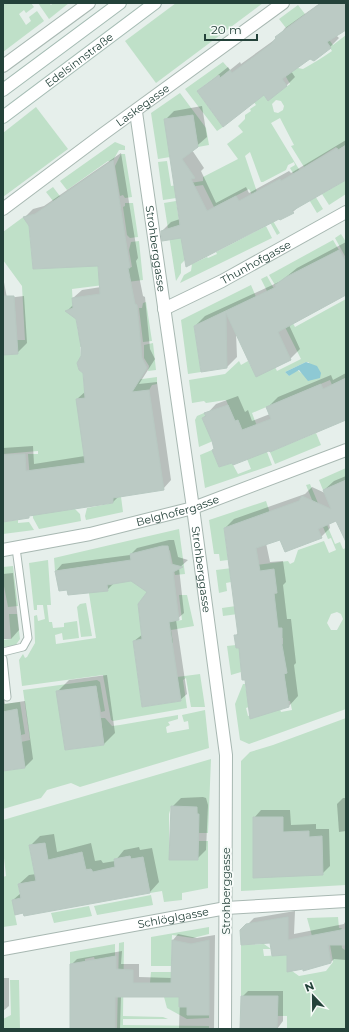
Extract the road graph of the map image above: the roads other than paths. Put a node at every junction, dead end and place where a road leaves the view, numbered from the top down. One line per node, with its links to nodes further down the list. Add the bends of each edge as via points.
1 (89, 3): 5 (street)
2 (120, 3): 6 (street, Edelsinnstraße)
3 (154, 3): 8 (street, Edelsinnstraße)
4 (283, 3): 7 (street, Laskegasse)
5 (3, 66)
6 (3, 90)
7 (136, 112): 9 (street, Laskegasse); 11 (street, Strohberggasse)
8 (3, 117)
9 (3, 210)
10 (346, 212): 11 (street, Thunhofgasse, via 222,282)
11 (164, 308): 13 (street, Strohberggasse)
12 (346, 450): 13 (street, Belghofergasse)
13 (194, 508): 14 (street, Belghofergasse, via 90,534); 20 (street, Strohberggasse, via 226,755)
14 (16, 548): 15 (street, Belghofergasse); 16 (lane, via 28,638 23,647)
15 (3, 550)
16 (3, 652)
17 (3, 659): 18 (lane)
18 (7, 697)
19 (346, 901): 20 (street, Schlöglgasse)
20 (226, 908): 21 (street, Schlöglgasse); 22 (street, Strohberggasse)
21 (3, 949)
22 (225, 1029)

